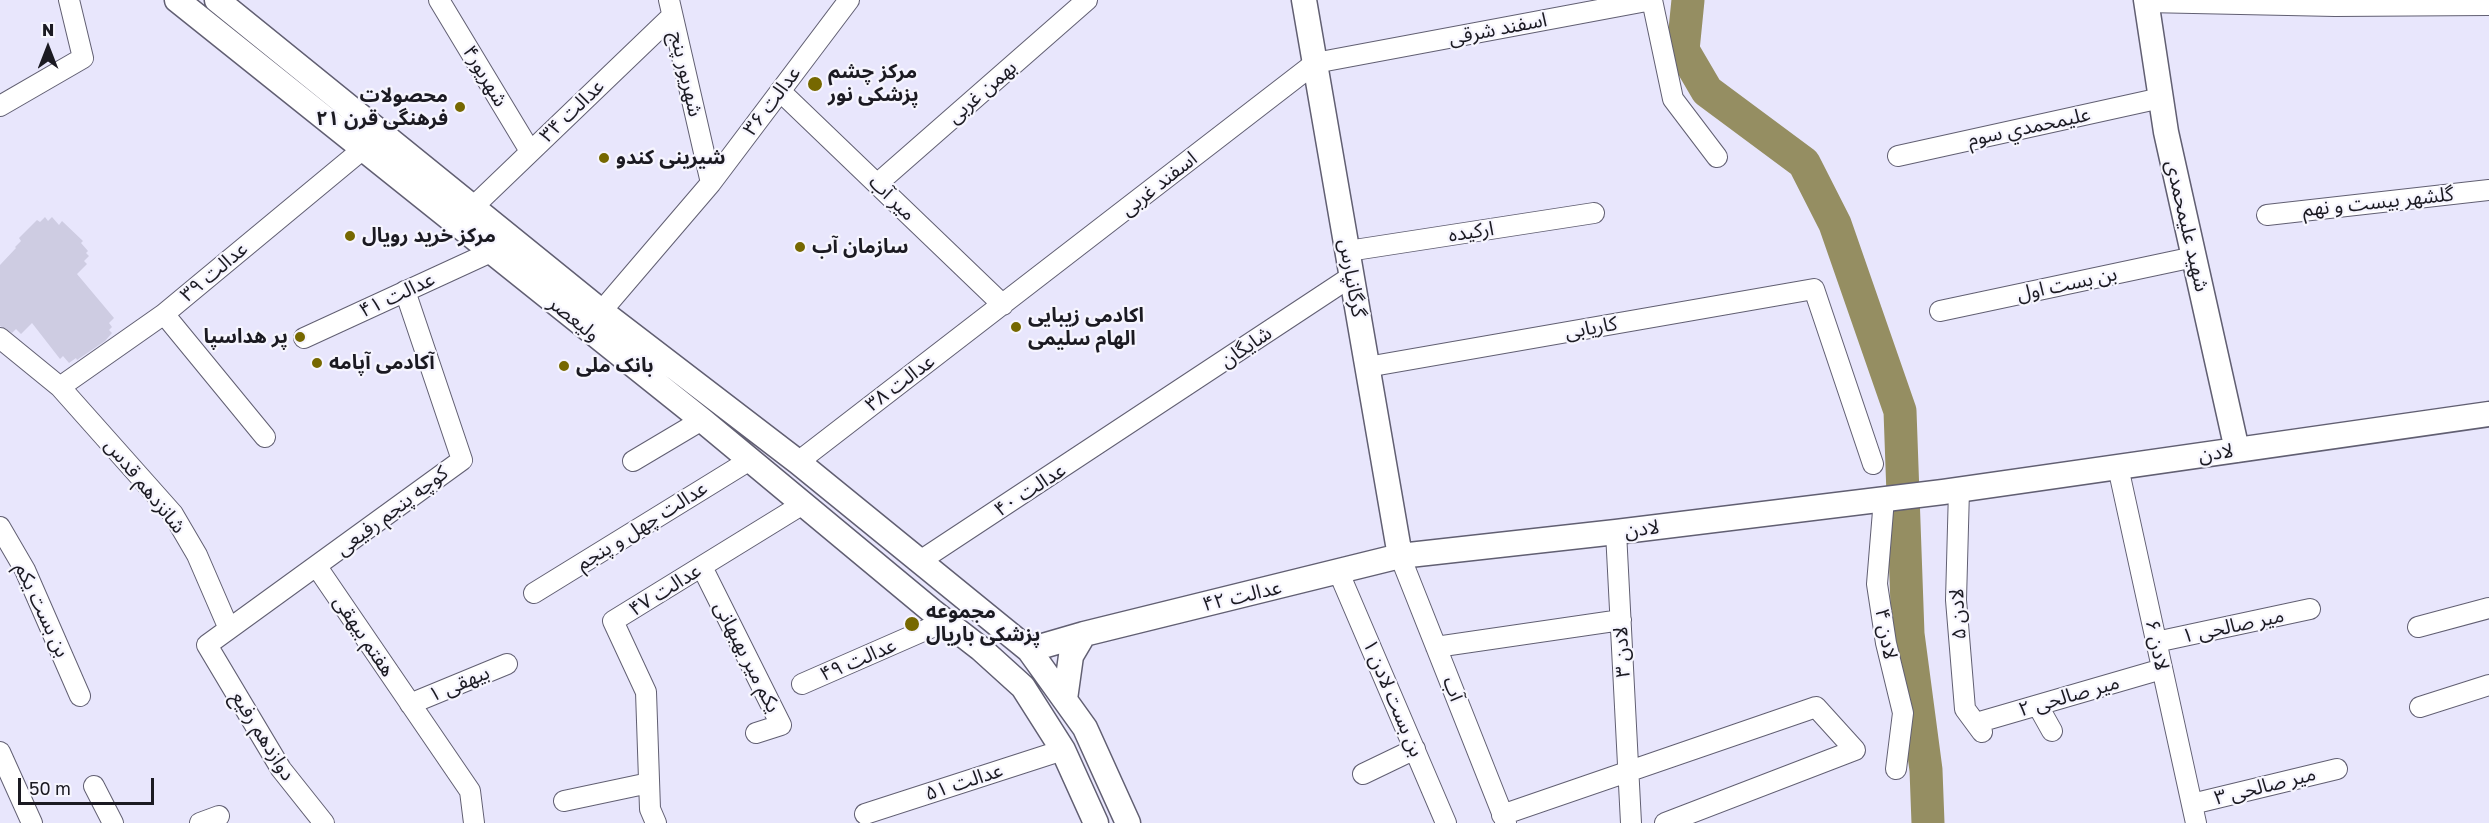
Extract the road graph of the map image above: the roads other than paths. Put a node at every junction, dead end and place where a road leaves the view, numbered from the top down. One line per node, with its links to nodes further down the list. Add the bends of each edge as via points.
1 (69, 0): 14 (street, via 83,58)
2 (177, 0): 15 (main road, ولیعصر)
3 (217, 0): 22 (main road, ولیعصر)
4 (439, 0): 16 (street, شهریور۴)
5 (849, 0): 12 (street, عدالت ۳۶)
6 (1087, 0): 20 (street, بهمن غربی)
7 (1304, 0): 11 (main road, گرگانپارس)
8 (2146, 1): 9 (street); 13 (main road, شهید علیمحمدی)
9 (2489, 5)
10 (670, 8): 16 (street, عدالت ۳۴); 19 (street, شهریور پنج)
11 (1315, 63): 18 (street, اسفند شرقی, via 1652,0 1673,99); 25 (main road, گرگانپارس); 30 (street, اسفند غربی)
12 (780, 91): 19 (street, عدالت ۳۶); 20 (street, میر آب)
13 (2161, 98): 17 (street, عليمحمدي سوم); 27 (main road, شهید علیمحمدی)
14 (0, 106)
15 (363, 149): 26 (main road, ولیعصر); 32 (street, عدالت ۳۹)
16 (530, 151): 22 (street, عدالت ۳۴)
17 (1898, 156)
18 (1717, 157)
19 (711, 183): 33 (street, عدالت ۳۶)
20 (877, 184): 30 (street, میر آب)
21 (2489, 190): 24 (street, گلشهر بیست و نهم)
22 (473, 207): 33 (main road, ولیعصر)
23 (1594, 213): 25 (street, ارکیده)
24 (2267, 215)
25 (1348, 251): 28 (main road, گرگانپارس)
26 (491, 252): 29 (street, عدالت ۴۱); 33 (main road, ولیعصر)
27 (2194, 257): 31 (street, بن بست اول); 42 (main road, شهید علیمحمدی)
28 (1352, 276): 36 (main road, گرگانپارس); 39 (street, شایگان)
29 (405, 291): 35 (street, عدالت ۴۱); 55 (street, کوچه پنجم رفیعی, via 462,460)
30 (1003, 305): 45 (street, عدالت ۳۸)
31 (1940, 311)
32 (164, 314): 37 (street, عدالت ۳۹); 41 (street)
33 (593, 320): 40 (main road, ولیعصر); 45 (main road, ولیعصر)
34 (0, 338): 37 (street, شانزدهم قدس)
35 (304, 338)
36 (1368, 367): 46 (street, کاریابی, via 1814,290); 53 (main road, گرگانپارس)
37 (60, 387): 64 (street, شانزدهم قدس, via 173,514 197,555)
38 (2489, 414): 42 (main road, لادن)
39 (1140, 418): 54 (street, عدالت ۴۰)
40 (702, 420): 43 (main road, ولیعصر); 44 (street)
41 (265, 437)
42 (2237, 450): 47 (main road, لادن)
43 (750, 460): 50 (main road, ولیعصر); 58 (street, عدالت چهل و پنجم)
44 (633, 461)
45 (798, 462): 54 (main road, ولیعصر)
46 (1873, 464)
47 (2118, 467): 48 (main road, لادن); 66 (street, ۶ لادن)
48 (1951, 491): 49 (main road, لادن); 79 (street, ۵ لادن, via 1965,709)
49 (1884, 499): 52 (main road, لادن); 85 (street, ۴ لادن, via 1877,584 1886,644 1903,713)
50 (803, 504): 56 (street, عدالت ۴۷); 62 (main road, ولیعصر)
51 (0, 527): 74 (street, بن بست یکم, via 25,570)
52 (1616, 532): 53 (main road, لادن); 61 (street, ۳ لادن)
53 (1400, 556): 57 (main road, عدالت ۴۲); 68 (street, آب)
54 (920, 561): 69 (main road, ولیعصر)
55 (317, 567): 64 (street, کوچه پنجم رفیعی); 76 (street, هفتم بیهقی)
56 (702, 567): 81 (street, یکم میر بهبهانی, via 781,725); 89 (street, عدالت ۴۷, via 613,621 646,692)
57 (1339, 573): 65 (main road, عدالت ۴۲); 82 (street, ۱ بن بست لادن)
58 (534, 593)
59 (2489, 608): 63 (street)
60 (2310, 609): 66 (street, ۱ میر صالحی)
61 (1621, 620): 68 (street); 87 (street, ۳ لادن)
62 (946, 621): 72 (street, عدالت ۴۹); 83 (main road, ولیعصر, via 1023,687)
63 (2418, 627)
64 (229, 629): 67 (street, کوچه پنجم رفیعی)
65 (1084, 634): 69 (main road, عدالت ۴۲); 75 (main road, via 1071,656)
66 (2157, 642): 71 (street, ۶ لادن)
67 (207, 645): 97 (street, دوازدهم رفیع, via 281,769)
68 (1436, 646): 94 (street, آب)
69 (1029, 650): 75 (main road, ولیعصر)
70 (507, 664): 76 (street, بیهقی ۱)
71 (2162, 669): 77 (street, ۲ میر صالحی); 93 (street, ۶ لادن)
72 (802, 684)
73 (2489, 685): 78 (street)
74 (80, 696)
75 (1065, 699): 101 (main road, ولیعصر, via 1085,728)
76 (410, 704): 98 (street, هفتم بیهقی, via 470,791)
77 (2038, 706): 79 (street, ۲ میر صالحی); 80 (street)
78 (2420, 707)
79 (1979, 728)
80 (2052, 731)
81 (756, 733)
82 (1415, 749): 88 (street); 102 (street, ۱ بن بست لادن)
83 (1063, 750): 92 (street, عدالت ۵۱); 100 (main road, ولیعصر)
84 (0, 752): 95 (street)
85 (1896, 769)
86 (2337, 769): 93 (street, ۳ میر صالحی)
87 (1629, 771): 94 (street); 103 (street, ۳ لادن); 104 (street, via 1816,707 1855,750)
88 (1363, 774)
89 (649, 783): 91 (street); 99 (street, عدالت ۴۷, via 650,810)
90 (94, 786): 96 (street)
91 (564, 801)
92 (865, 814)
93 (2194, 814)
94 (1504, 819)
95 (32, 823)
96 (113, 823)
97 (324, 823)
98 (474, 823)
99 (656, 823)
100 (1096, 823)
101 (1128, 823)
102 (1446, 823)
103 (1631, 823)
104 (1665, 823)

